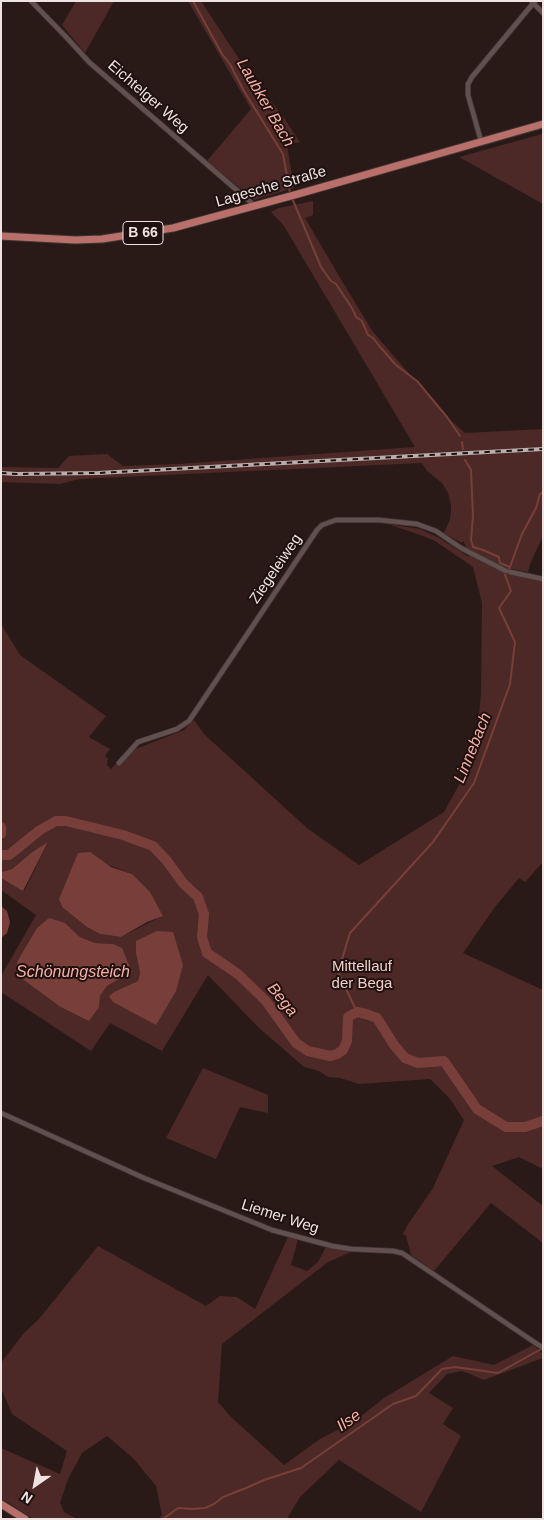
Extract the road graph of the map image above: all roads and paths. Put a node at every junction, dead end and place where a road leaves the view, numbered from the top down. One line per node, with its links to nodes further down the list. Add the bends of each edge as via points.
1 (31, 1): 6 (street, Eichtelger Weg, via 89,62)
2 (533, 2): 3 (street); 5 (street, via 468,84)
3 (543, 13)
4 (543, 124): 5 (main road, Lagesche Straße / B 66)
5 (481, 141): 6 (main road, Lagesche Straße / B 66)
6 (255, 206): 7 (main road, Lagesche Straße / B 66, via 173,228 102,239)
7 (1, 236)
8 (543, 579): 9 (street, Ziegeleiweg, via 508,571 417,524 379,520 333,521 322,525 189,721 177,729 138,742)
9 (119, 763)
10 (1, 1113): 11 (street, Liemer Weg, via 144,1178 272,1230 332,1246 402,1253)
11 (543, 1348)
12 (1, 1504): 13 (main road)
13 (25, 1519)

